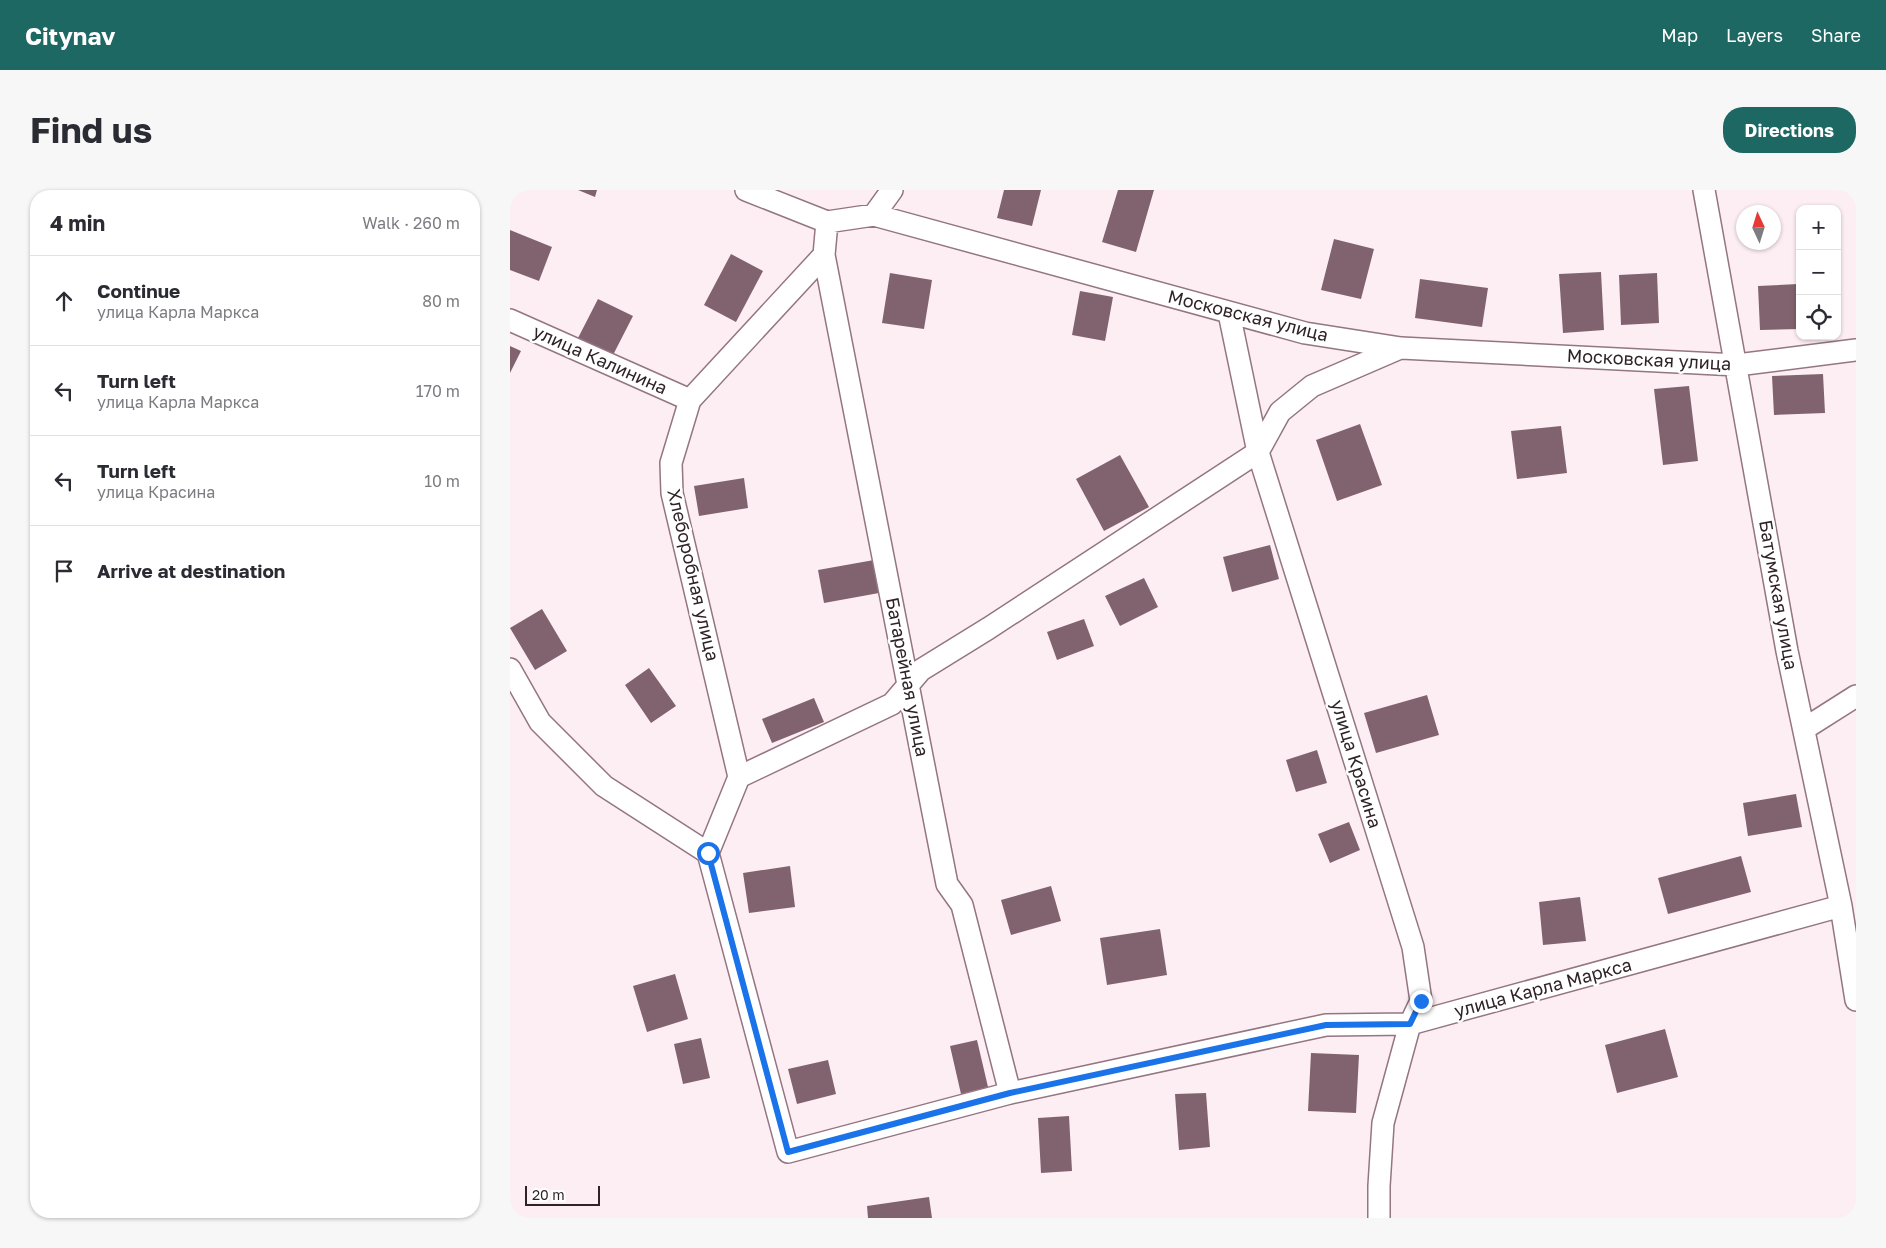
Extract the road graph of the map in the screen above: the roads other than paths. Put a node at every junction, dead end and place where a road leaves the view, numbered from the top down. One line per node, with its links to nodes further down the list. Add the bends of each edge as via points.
1 (746, 190): 5 (street)
2 (892, 190): 4 (street)
3 (1704, 190): 11 (street, Батумская улица)
4 (874, 214): 5 (street, Московская улица); 7 (street, Московская улица)
5 (827, 222): 6 (street)
6 (824, 255): 12 (street, Хлеборобная улица); 15 (street, Батарейная улица)
7 (1230, 313): 9 (street, Московская улица, via 1305,333); 13 (street, улица Красина)
8 (510, 320): 12 (street, улица Калинина)
9 (1401, 348): 11 (street, Московская улица); 13 (street, via 1312,386 1280,412)
10 (1856, 350): 11 (street, Московская улица)
11 (1737, 365): 17 (street, Батумская улица, via 1787,651)
12 (690, 400): 18 (street, Хлеборобная улица, via 671,463 672,493)
13 (1258, 452): 15 (street, via 922,670); 22 (street, улица Красина, via 1413,947 1421,1001)
14 (510, 669): 19 (street, via 540,722 604,786)
15 (908, 687): 18 (street, via 892,704); 23 (street, Батарейная улица, via 947,884 962,905)
16 (1856, 696): 17 (street)
17 (1804, 729): 20 (street, Батумская улица)
18 (739, 777): 19 (street)
19 (708, 853): 23 (street, улица Карла Маркса, via 788,1152)
20 (1841, 906): 21 (street, Батумская улица); 22 (street, улица Карла Маркса)
21 (1856, 1000)
22 (1410, 1024): 23 (street, улица Карла Маркса, via 1326,1025); 24 (street, улица Красина, via 1383,1123)
23 (1010, 1093)
24 (1379, 1218)

